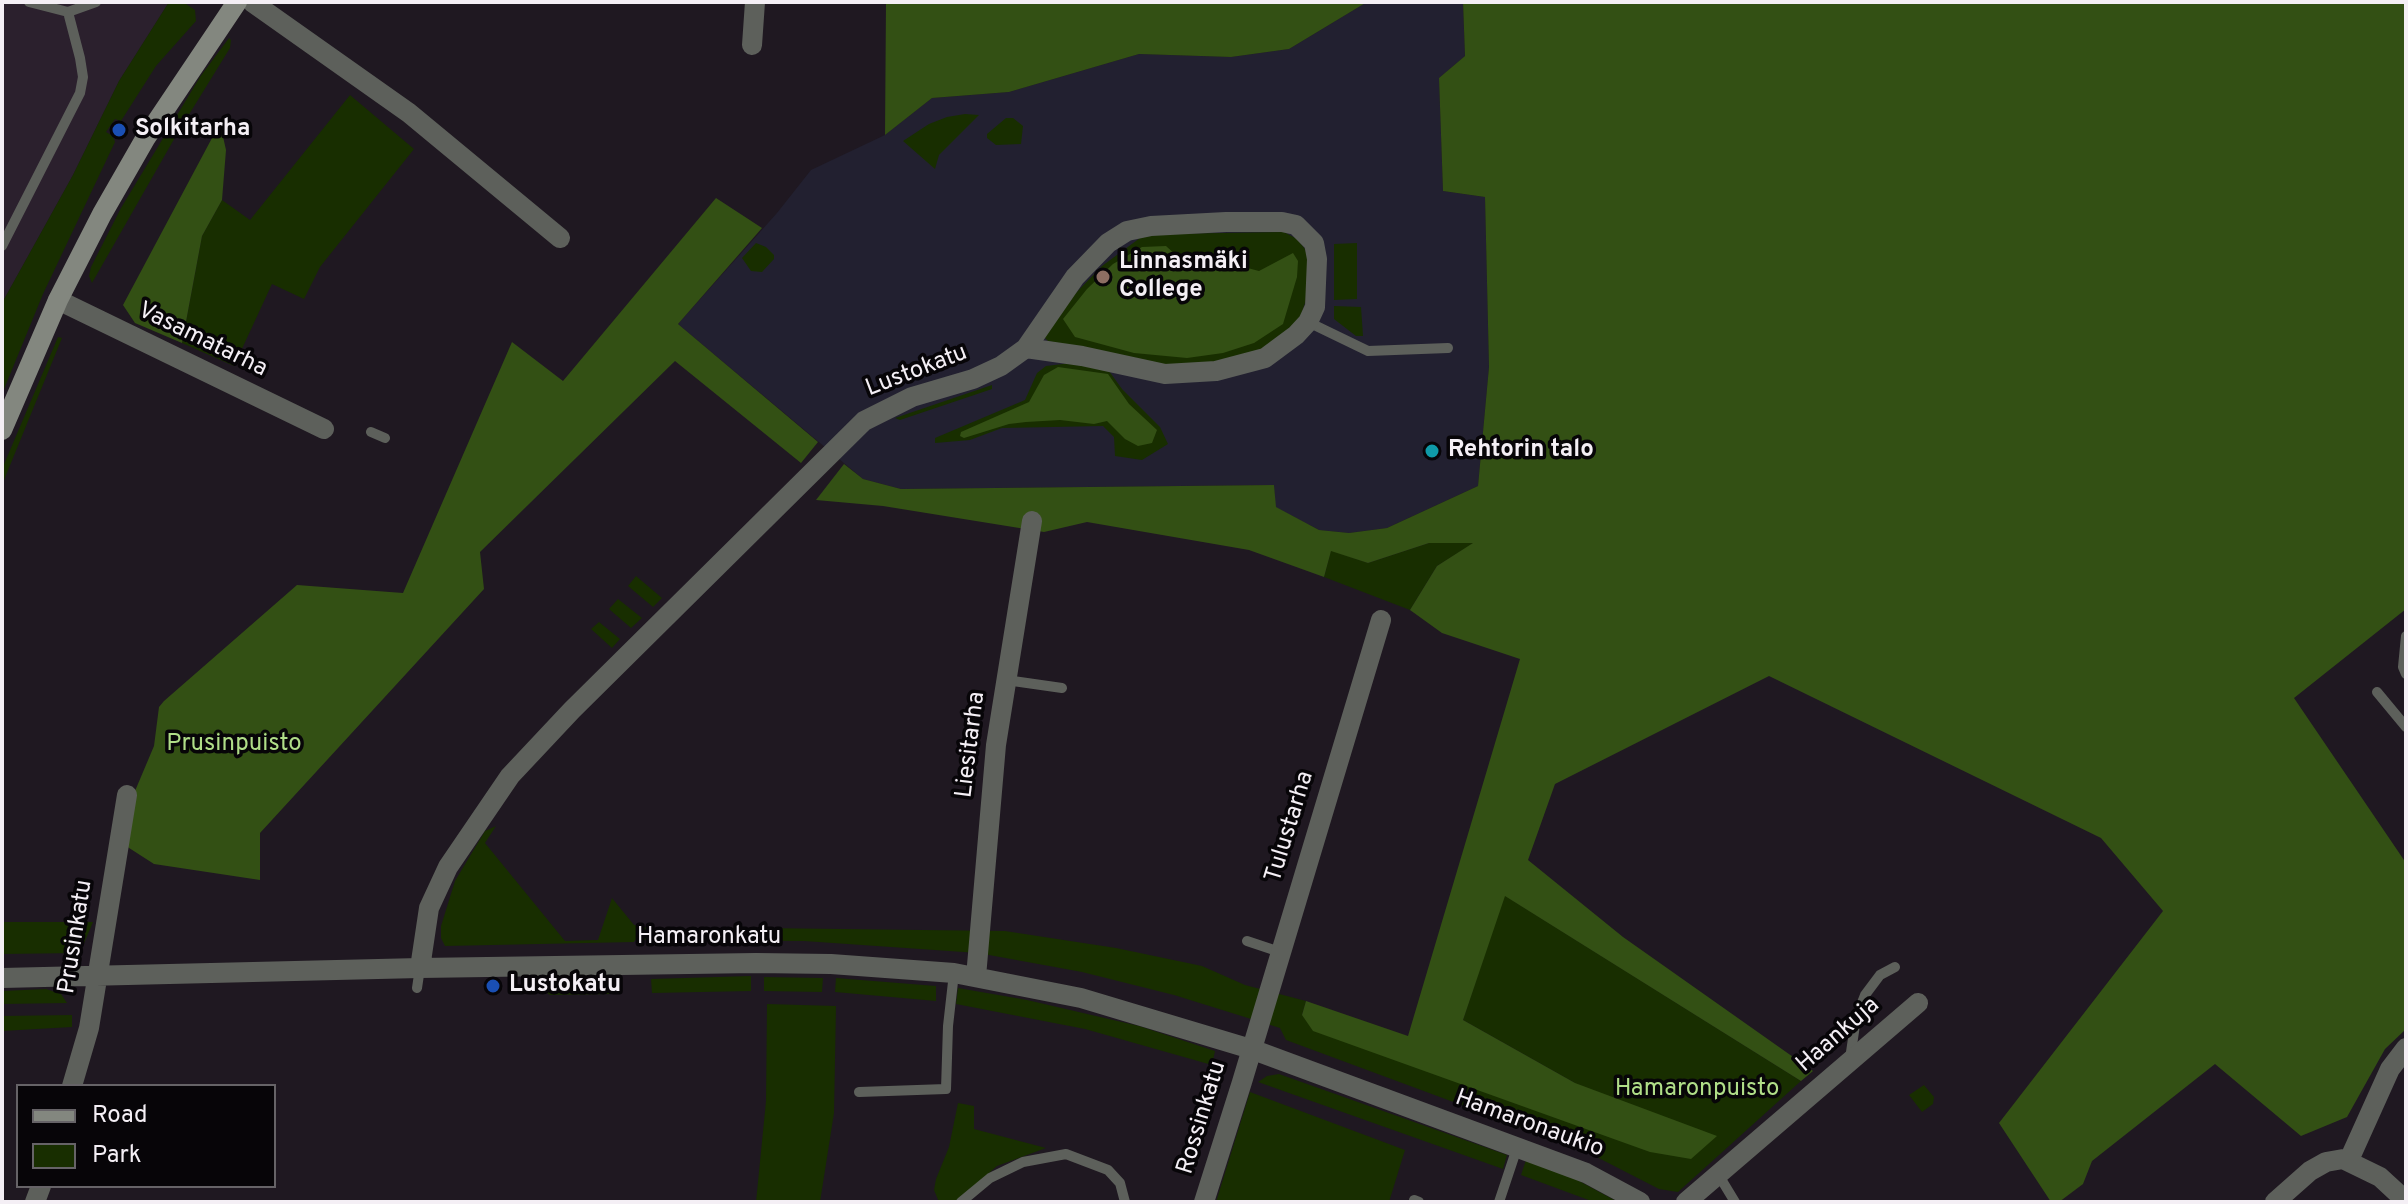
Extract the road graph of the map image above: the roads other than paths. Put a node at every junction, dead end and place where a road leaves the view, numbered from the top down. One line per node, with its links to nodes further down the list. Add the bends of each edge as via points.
1 (29, 2): 6 (lane)
2 (96, 2): 6 (lane)
3 (237, 2): 10 (main road, via 145,139)
4 (252, 2): 8 (street, via 409,113)
5 (755, 2): 7 (street)
6 (68, 12): 9 (lane, via 83,77 80,93)
7 (752, 45)
8 (560, 238)
9 (2, 246)
10 (58, 300): 14 (street, Vasamatarha); 15 (main road)
11 (1308, 322): 12 (street, via 1265,358 1216,371 1165,374); 12 (street, Lustokatu, via 1315,307 1317,259 1314,243 1296,225 1151,226 1127,231 1108,243 1075,277); 13 (lane, via 1368,351)
12 (1026, 348): 30 (street, Lustokatu, via 973,379 912,397 864,421 580,702 510,776 448,867 429,908)
13 (1448, 348)
14 (324, 429)
15 (2, 430)
16 (371, 432): 17 (lane)
17 (385, 438)
18 (1032, 521): 22 (street, Liesitarha, via 1020,543)
19 (1381, 620): 28 (street, Tulustarha)
20 (2406, 636): 21 (lane)
21 (2406, 674)
22 (1006, 680): 23 (lane); 33 (street, Liesitarha)
23 (1062, 688)
24 (2377, 692): 25 (lane)
25 (2406, 727)
26 (127, 795): 32 (street, Prusinkatu)
27 (1247, 941): 28 (lane)
28 (1280, 952): 38 (street, Tulustarha)
29 (1895, 967): 39 (lane, via 1880,975 1865,995)
30 (420, 968): 31 (street, Hamaronkatu, via 767,963); 32 (street, Hamaronkatu); 35 (lane)
31 (954, 973): 33 (street, Hamaronkatu); 41 (lane, via 946,1089)
32 (97, 976): 34 (street, Hamaronkatu); 40 (street, Prusinkatu)
33 (976, 977): 38 (street, Hamaronkatu, via 1081,998)
34 (2, 978)
35 (417, 988)
36 (1918, 1003): 39 (street, Haankuja)
37 (2406, 1048): 44 (street, via 2390,1069)
38 (1251, 1049): 42 (street, Hamaronkatu); 49 (street, Rossinkatu)
39 (1850, 1061): 45 (street, Haankuja)
40 (73, 1084)
41 (859, 1092)
42 (1396, 1104): 43 (street, Hamaronaukio)
43 (1517, 1148): 50 (lane); 51 (street, Hamaronaukio, via 1586,1173)
44 (2349, 1160): 46 (street, via 2380,1177); 54 (street, via 2326,1162)
45 (1718, 1174): 52 (street, Haankuja); 53 (lane)
46 (2406, 1201)
47 (961, 1202): 48 (lane, via 990,1178 1023,1162 1066,1154 1108,1170 1120,1183)
48 (1125, 1202)
49 (1204, 1202)
50 (1499, 1202)
51 (1640, 1202)
52 (1686, 1202)
53 (1735, 1202)
54 (2275, 1202)

